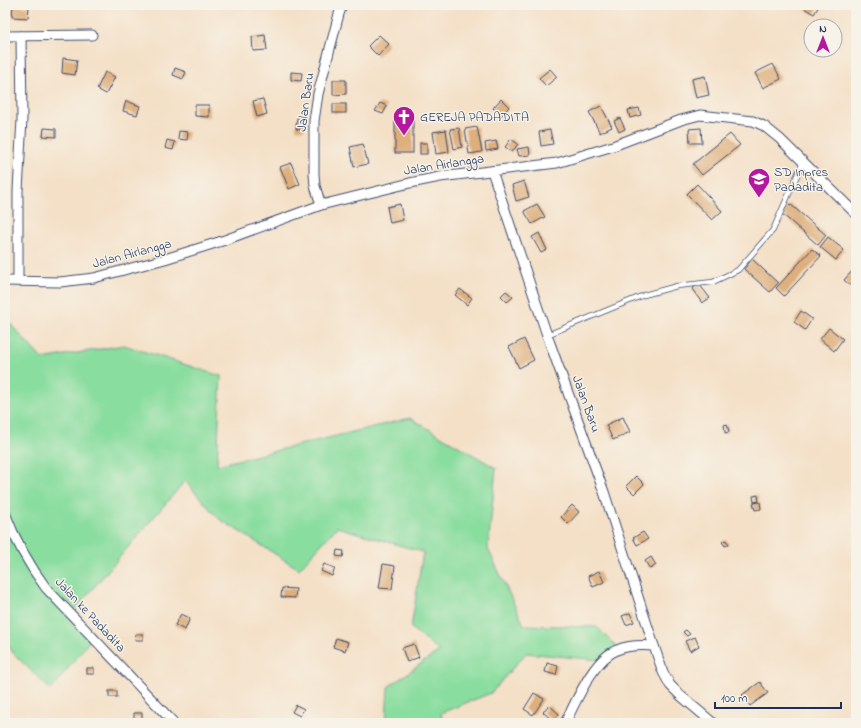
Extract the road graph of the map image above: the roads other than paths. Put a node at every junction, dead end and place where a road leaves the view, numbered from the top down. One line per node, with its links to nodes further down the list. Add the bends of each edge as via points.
1 (342, 5): 7 (street, Jalan Baru, via 318,94 314,121 315,186)
2 (92, 35): 4 (street)
3 (5, 36): 4 (street)
4 (22, 36): 9 (street)
5 (802, 162): 6 (street, Jalan Airlangga, via 764,126 753,121 700,115 557,163); 8 (street, Jalan Airlangga); 11 (lane, via 773,230 738,270 713,282 677,286 644,295)
6 (492, 171): 7 (street, Jalan Airlangga, via 425,180); 11 (street, Jalan Baru)
7 (321, 205): 9 (street, Jalan Airlangga, via 222,241 94,278 60,282)
8 (856, 214)
9 (18, 280): 10 (street, Jalan Airlangga)
10 (5, 281)
11 (547, 335): 13 (street, Jalan Baru, via 604,492)
12 (5, 513): 14 (street, Jalan ke Padadita, via 22,551 46,588)
13 (654, 646): 15 (street, via 641,645 616,650 604,659 583,687); 16 (street, Jalan Baru, via 670,685)
14 (174, 723)
15 (565, 723)
16 (713, 723)

